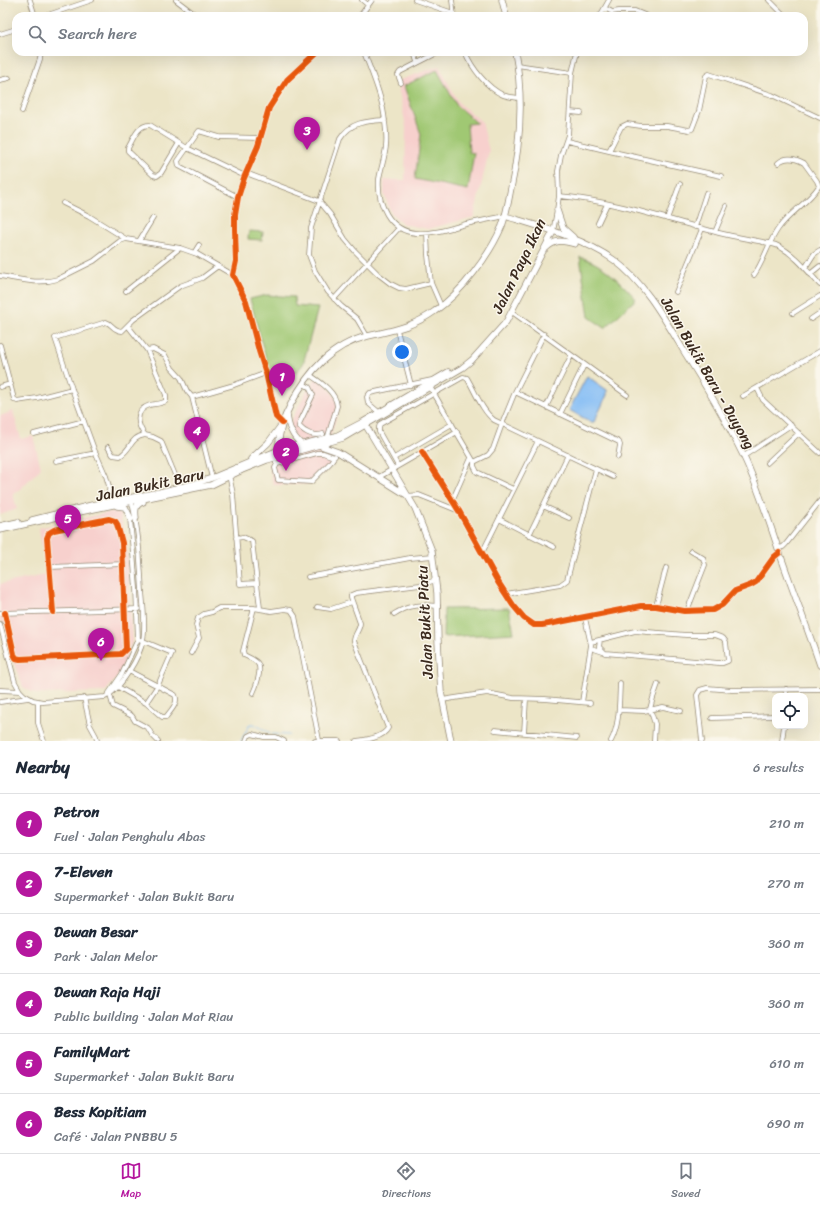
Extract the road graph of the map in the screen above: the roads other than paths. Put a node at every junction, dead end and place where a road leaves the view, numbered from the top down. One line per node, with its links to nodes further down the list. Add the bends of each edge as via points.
1 (30, 0): 13 (street)
2 (92, 0): 14 (street)
3 (176, 0): 15 (street)
4 (362, 0): 11 (street)
5 (372, 0): 11 (street)
6 (415, 0): 17 (street)
7 (452, 0): 18 (street)
8 (502, 0): 19 (main road)
9 (609, 0): 12 (street)
10 (769, 0): 24 (street)
11 (368, 5): 16 (street)
12 (605, 8): 20 (street); 21 (street)
13 (34, 12)
14 (57, 12)
15 (192, 12)
16 (363, 12)
17 (448, 12)
18 (454, 12)
19 (505, 12)
20 (602, 12)
21 (612, 12)
22 (612, 12): 23 (street)
23 (637, 12)
24 (781, 12)
25 (12, 30): 26 (street)
26 (0, 34)
27 (40, 56): 42 (street)
28 (313, 56): 47 (street, via 287,80 269,108)
29 (365, 56): 46 (street)
30 (416, 56): 35 (street)
31 (431, 56): 35 (street)
32 (468, 56): 41 (street, via 483,79 496,92)
33 (516, 56): 36 (main road)
34 (576, 56): 37 (street, Jalan Paya Ikan)
35 (418, 62): 40 (street, via 400,72 398,75)
36 (517, 65): 37 (street); 41 (main road)
37 (572, 73): 43 (street, Jalan Paya Ikan)
38 (9, 78): 39 (street)
39 (0, 80)
40 (401, 83)
41 (519, 98): 64 (main road, via 517,156)
42 (22, 111)
43 (570, 112): 44 (street); 48 (street, Jalan Paya Ikan)
44 (581, 113)
45 (820, 118): 51 (street, via 772,95 709,74 706,76 699,111 692,129 627,124 621,127)
46 (385, 120): 59 (street, via 367,121 348,128 343,133); 69 (street, via 386,146 380,173 380,197 387,216)
47 (260, 138): 50 (street, via 219,137 199,131); 53 (street)
48 (567, 141): 51 (street); 57 (street, Jalan Paya Ikan, via 559,163)
49 (179, 143): 49 (street, via 144,125 128,151 156,176 161,173); 50 (street)
50 (187, 148): 53 (street); 58 (street, via 178,161 179,166)
51 (609, 152): 54 (street)
52 (778, 163): 77 (street, via 789,158 804,163 819,186 784,221)
53 (246, 174): 58 (street); 59 (street)
54 (721, 176)
55 (680, 184): 66 (street)
56 (706, 193): 68 (street)
57 (559, 196): 61 (street); 63 (street, Jalan Paya Ikan)
58 (238, 198): 89 (street, via 235,215 236,261)
59 (319, 201): 84 (street, via 354,251); 97 (street, via 311,228 310,255 315,271)
60 (63, 202): 74 (street)
61 (608, 204): 66 (street); 67 (street)
62 (726, 206): 72 (street)
63 (557, 210): 71 (street, Jalan Paya Ikan); 76 (main road, via 563,228)
64 (505, 216): 71 (main road, Jalan Bukit Baru - Duyong); 73 (street); 98 (main road, via 495,240 481,261 455,294)
65 (153, 218): 75 (street)
66 (667, 219): 68 (street)
67 (598, 223)
68 (695, 227): 70 (street)
69 (399, 228): 73 (street, via 407,232); 84 (street)
70 (702, 229): 72 (street); 95 (street)
71 (553, 232): 76 (main road, Jalan Bukit Baru - Duyong); 83 (main road, Jalan Paya Ikan)
72 (715, 232): 77 (street)
73 (427, 233): 92 (street)
74 (126, 239): 75 (street); 91 (street, via 94,261 52,282)
75 (139, 241): 79 (street)
76 (578, 241): 81 (main road, Jalan Bukit Baru - Duyong)
77 (770, 243): 87 (street, via 783,248); 90 (street)
78 (199, 245): 82 (street)
79 (180, 248): 82 (street); 94 (street)
80 (820, 250): 87 (street, via 814,254)
81 (599, 251): 83 (main road, via 560,241 551,244); 154 (main road, Jalan Bukit Baru - Duyong, via 614,260 634,278 661,313)
82 (194, 253): 85 (street)
83 (540, 253): 99 (main road, Jalan Paya Ikan)
84 (367, 263): 92 (street, via 399,288 414,288); 97 (street)
85 (218, 266): 89 (street); 103 (street, via 202,278 180,286)
86 (820, 266): 88 (street)
87 (805, 268): 88 (street)
88 (810, 274): 93 (street)
89 (233, 275): 113 (street, via 246,301)
90 (754, 275)
91 (0, 276)
92 (431, 283): 98 (street)
93 (820, 285)
94 (126, 291)
95 (676, 292)
96 (820, 296): 100 (street)
97 (334, 299): 106 (street, via 357,319)
98 (441, 306): 104 (main road, via 415,323)
99 (512, 312): 105 (street); 107 (main road, Jalan Paya Ikan)
100 (793, 313)
101 (820, 313): 102 (street)
102 (811, 319)
103 (128, 326): 109 (street); 122 (street, via 118,331 106,322 55,338)
104 (397, 330): 106 (main road); 118 (street)
105 (544, 334): 111 (street); 123 (street)
106 (367, 336): 114 (main road, via 332,352)
107 (487, 344): 115 (main road, Jalan Paya Ikan); 119 (main road, Jalan Paya Ikan, via 462,368)
108 (0, 345): 116 (street)
109 (147, 350): 127 (street, via 153,349 165,355); 142 (street, via 166,401 142,410 138,425)
110 (820, 351): 121 (street)
111 (571, 356): 112 (street); 128 (street)
112 (584, 365): 125 (street); 131 (street)
113 (266, 373): 127 (street); 133 (street, via 276,417)
114 (310, 375): 117 (main road); 143 (street, via 327,388 337,402)
115 (434, 380): 118 (street); 119 (main road, Jalan Paya Ikan)
116 (10, 384): 120 (street); 122 (street, via 14,399 17,401)
117 (303, 384): 129 (main road); 141 (street, via 309,387 313,395 299,426 302,430 315,435)
118 (411, 385): 130 (street, via 368,395 368,403)
119 (429, 385): 124 (street); 130 (main road, Jalan Bukit Baru)
120 (0, 387)
121 (757, 388): 126 (street); 137 (street, via 762,400)
122 (72, 389): 132 (street)
123 (515, 392): 128 (street); 136 (street)
124 (434, 393): 135 (street); 136 (street, via 465,377 490,417); 157 (street, via 380,424 380,432)
125 (627, 395)
126 (743, 396)
127 (192, 400): 170 (street)
128 (546, 407): 131 (street)
129 (287, 413): 133 (main road); 145 (main road, via 289,428)
130 (381, 414): 134 (main road, Jalan Bukit Baru)
131 (560, 414): 155 (street, via 619,442)
132 (84, 421): 140 (street); 149 (street)
133 (282, 423): 150 (main road, via 279,437); 163 (main road, via 265,447)
134 (364, 424): 143 (main road, Jalan Bukit Baru); 146 (main road, Jalan Bukit Baru, via 343,438); 166 (main road, Jalan Bukit Piatu)
135 (452, 424): 138 (street); 157 (street)
136 (502, 424): 144 (street); 160 (street, via 491,453)
137 (791, 425): 139 (street); 154 (street)
138 (456, 432): 148 (street); 158 (street)
139 (799, 433): 151 (street); 161 (street)
140 (34, 434)
141 (323, 434)
142 (145, 435): 147 (street, via 134,439 120,456 113,456); 171 (street, via 161,441)
143 (327, 439): 145 (main road, Jalan Bukit Baru)
144 (538, 441): 153 (street); 173 (street)
145 (302, 445): 150 (main road, Jalan Bukit Baru)
146 (318, 446): 150 (main road, Jalan Bukit Baru); 152 (main road, via 323,446)
147 (108, 447)
148 (422, 452): 164 (street); 177 (street)
149 (96, 453): 159 (street); 172 (street)
150 (280, 453): 156 (main road, Jalan Bukit Baru); 163 (main road, Jalan Bukit Baru)
151 (820, 453)
152 (336, 454): 162 (street, via 317,453); 162 (street, via 311,482 278,480 275,468); 168 (main road)
153 (568, 456): 165 (street); 180 (street)
154 (744, 456): 193 (main road, Jalan Bukit Baru - Duyong)
155 (618, 457)
156 (274, 458): 162 (street); 167 (main road, Jalan Bukit Baru)
157 (394, 458): 164 (street)
158 (471, 458): 160 (street); 177 (street)
159 (56, 462)
160 (474, 462): 173 (street, via 477,472)
161 (766, 463)
162 (277, 464)
163 (238, 466): 167 (main road, Jalan Bukit Baru)
164 (398, 466): 166 (street)
165 (596, 469): 169 (street); 202 (street, via 566,580 560,585)
166 (393, 470): 168 (street); 175 (main road, Jalan Bukit Piatu)
167 (228, 474): 170 (main road, Jalan Bukit Baru); 174 (main road, Jalan Bukit Baru, via 211,485); 190 (street, via 233,494)
168 (379, 477): 175 (main road)
169 (613, 477)
170 (212, 478): 171 (main road, Jalan Bukit Baru)
171 (180, 487): 176 (main road, Jalan Bukit Baru)
172 (110, 489): 179 (street); 181 (main road, via 110,494 104,499 69,507)
173 (513, 489): 186 (street)
174 (188, 490): 176 (main road, Jalan Bukit Baru); 184 (main road, via 139,503)
175 (407, 496): 182 (street, via 419,495); 195 (main road, Jalan Bukit Piatu, via 420,519)
176 (129, 500): 179 (main road, Jalan Bukit Baru); 184 (street)
177 (452, 501): 182 (street)
178 (820, 501): 193 (street)
179 (114, 502): 181 (main road, Jalan Bukit Baru); 183 (main road, Jalan Bukit Baru)
180 (543, 506): 185 (street); 189 (street)
181 (60, 512): 187 (main road, Jalan Bukit Baru)
182 (459, 512): 194 (street)
183 (69, 515): 184 (main road, via 121,506 125,507); 188 (main road, Jalan Bukit Baru)
184 (133, 518): 209 (street, via 140,558); 211 (street)
185 (569, 518)
186 (499, 520): 189 (street); 194 (street)
187 (0, 526)
188 (0, 530)
189 (529, 535): 191 (street)
190 (236, 538): 201 (street, via 252,541); 201 (street, via 240,584)
191 (554, 547)
192 (692, 551): 212 (street, via 703,558 706,565)
193 (778, 551): 212 (street, via 756,582 735,591 718,608); 226 (main road, Jalan Bukit Baru - Duyong)
194 (482, 553): 202 (street)
195 (433, 556): 199 (street); 200 (main road, Jalan Bukit Piatu)
196 (124, 564): 197 (street); 197 (street, via 117,524 109,519 49,533 47,538); 210 (street)
197 (50, 567): 213 (street)
198 (666, 568): 205 (street)
199 (308, 577)
200 (436, 580): 203 (street, via 420,585 354,593 351,596); 204 (main road, Jalan Bukit Piatu)
201 (257, 583): 208 (street)
202 (506, 594): 217 (street, via 528,622 534,625)
203 (352, 602): 206 (street, via 331,609); 265 (street, via 360,623 354,641 388,728 379,736)
204 (438, 606): 216 (street, via 416,605); 243 (main road, Jalan Bukit Piatu)
205 (656, 606): 212 (street); 217 (street, via 641,606)
206 (317, 607)
207 (254, 608): 208 (street); 224 (street, via 222,608 200,616 196,621 199,640); 236 (street, via 243,651 244,655 259,666 258,681)
208 (260, 608): 263 (street, via 271,611 288,609 293,612)
209 (143, 609): 211 (street); 221 (street)
210 (126, 610): 211 (street); 213 (street); 215 (street, via 126,649 121,654 20,659 16,658)
211 (137, 610): 219 (street)
212 (688, 611)
213 (53, 612): 215 (street)
214 (0, 613): 215 (street)
215 (5, 613)
216 (394, 614)
217 (585, 618): 222 (street)
218 (0, 624): 235 (street)
219 (138, 639): 221 (street); 241 (street, via 122,674)
220 (600, 640): 222 (street); 225 (street, via 599,647); 225 (street, via 635,632 715,635 726,642 728,661 719,664)
221 (143, 641): 227 (street); 230 (street, via 172,653)
222 (591, 642): 223 (street)
223 (591, 648): 225 (street); 246 (street)
224 (191, 652)
225 (605, 653)
226 (820, 665)
227 (129, 671): 230 (street); 231 (street)
228 (620, 683): 250 (street)
229 (658, 684): 249 (street)
230 (158, 685): 247 (street); 247 (street, via 175,695 177,699 166,717)
231 (118, 687): 238 (street); 247 (street)
232 (786, 689): 233 (street); 237 (street); 269 (street, via 700,690 697,695)
233 (820, 689)
234 (0, 690): 235 (street)
235 (20, 692): 239 (street)
236 (253, 693)
237 (786, 693)
238 (110, 695): 241 (street); 260 (street, via 113,706 148,728)
239 (28, 698): 244 (street); 245 (street)
240 (84, 698): 241 (street); 245 (street); 259 (street, via 90,725)
241 (105, 698)
242 (526, 699): 243 (street, via 487,693); 246 (street); 256 (street)
243 (442, 700): 266 (main road, Jalan Bukit Piatu)
244 (0, 702)
245 (38, 702): 258 (street, via 38,723)
246 (582, 702): 248 (street)
247 (146, 703)
248 (590, 703)
249 (650, 709): 250 (street); 251 (street, via 663,707); 268 (street, via 655,724)
250 (619, 710): 267 (street)
251 (682, 711)
252 (772, 716): 253 (street)
253 (712, 718)
254 (784, 729): 270 (street)
255 (495, 730): 256 (street)
256 (524, 733): 257 (street)
257 (577, 738)
258 (44, 741)
259 (97, 741)
260 (158, 741)
261 (246, 741): 262 (street, via 249,735 254,734 276,737)
262 (284, 741)
263 (317, 741): 264 (street)
264 (339, 741)
265 (356, 741)
266 (451, 741)
267 (611, 741)
268 (654, 741)
269 (702, 741)
270 (782, 741)

